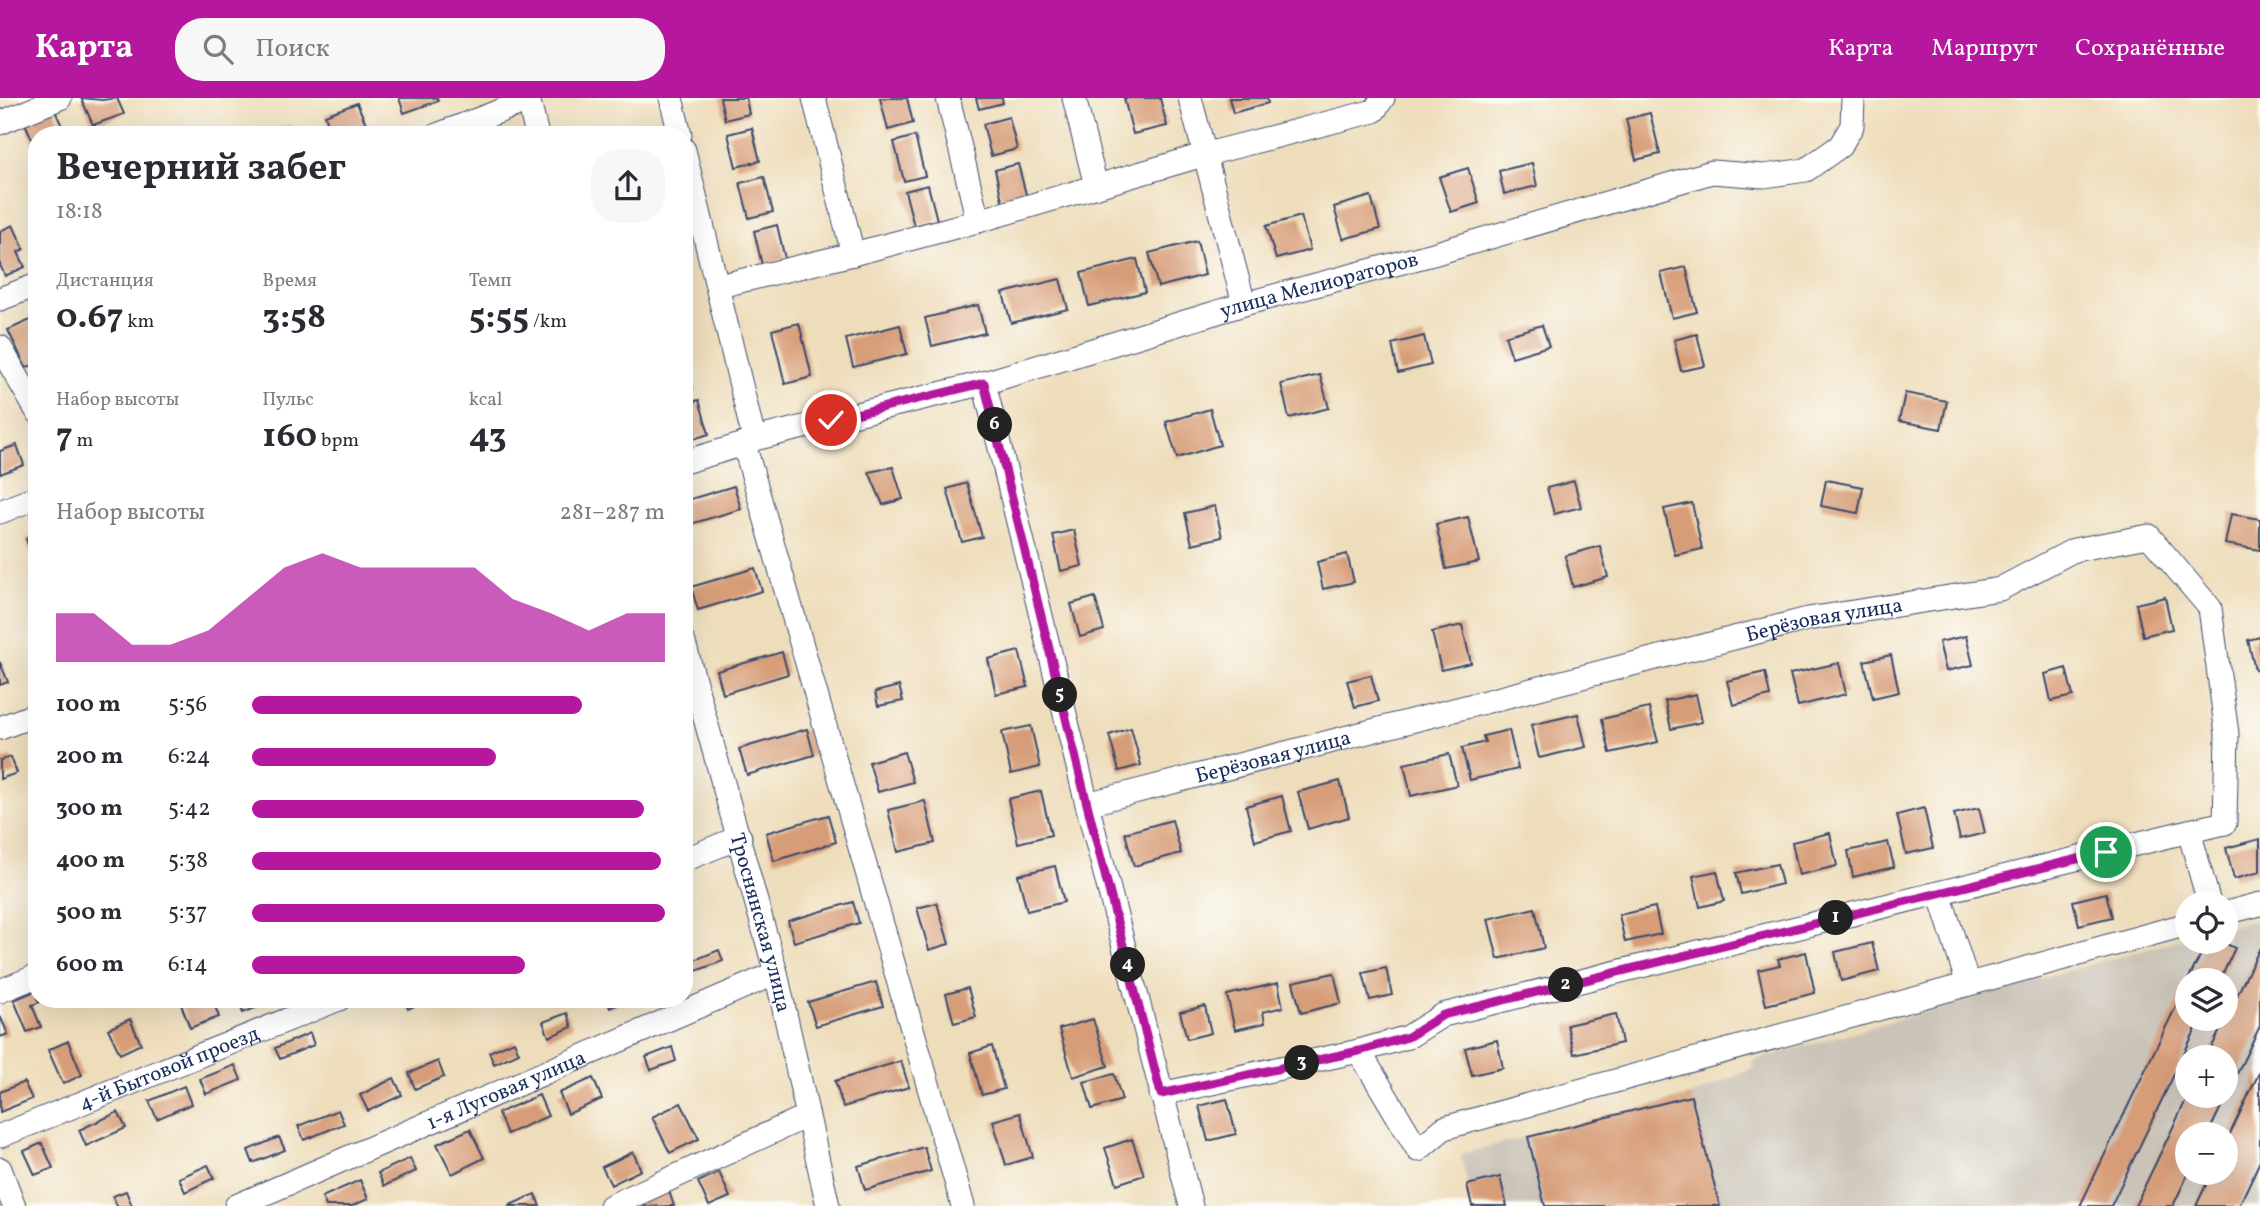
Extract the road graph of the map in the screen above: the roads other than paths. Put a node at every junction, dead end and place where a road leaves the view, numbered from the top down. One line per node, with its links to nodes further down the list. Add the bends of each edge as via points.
1 (60, 98): 10 (street)
2 (671, 98): 13 (street)
3 (814, 98): 18 (street)
4 (948, 98): 17 (street)
5 (1074, 98): 16 (street)
6 (1190, 98): 14 (street)
7 (1383, 98): 14 (street, via 1374,111)
8 (1853, 98): 22 (street, улица Мелиораторов, via 1853,126 1840,146 1807,170 1764,176 1712,172)
9 (528, 99): 11 (street); 12 (street)
10 (0, 122)
11 (460, 126)
12 (535, 126)
13 (678, 126)
14 (1203, 155): 16 (street); 22 (street)
15 (693, 185): 19 (street)
16 (1096, 186): 17 (street)
17 (978, 221): 18 (street)
18 (853, 254): 19 (street)
19 (719, 286): 26 (street)
20 (28, 288): 21 (street)
21 (0, 299)
22 (1244, 304): 24 (street, улица Мелиораторов)
23 (0, 347): 25 (street)
24 (984, 383): 26 (street, улица Мелиораторов); 33 (street)
25 (28, 395)
26 (749, 442): 27 (street, улица Мелиораторов); 56 (street)
27 (693, 459)
28 (28, 501): 29 (street)
29 (0, 512)
30 (694, 710): 35 (street, Троснянская улица)
31 (28, 717): 32 (street)
32 (0, 728)
33 (1087, 804): 34 (street, Берёзовая улица, via 1808,619 2000,589 2074,550 2149,536 2210,608 2214,633 2227,734 2225,823); 48 (street)
34 (2189, 831): 37 (street); 38 (street)
35 (740, 837): 36 (street); 42 (street, Троснянская улица)
36 (693, 856)
37 (2206, 891)
38 (1939, 893): 44 (street); 47 (street, via 1443,1015 1408,1037)
39 (2260, 904): 40 (street)
40 (2238, 910)
41 (2175, 928): 44 (street)
42 (776, 973): 49 (street, Троснянская улица); 53 (street, 1-я Луговая улица)
43 (28, 980): 45 (street)
44 (1968, 984): 47 (street, via 1444,1128 1418,1150)
45 (0, 991)
46 (317, 1008): 50 (street, 4-й Бытовой проезд)
47 (1359, 1051): 48 (street)
48 (1161, 1094): 57 (street)
49 (807, 1116): 54 (street); 55 (street, Троснянская улица)
50 (0, 1136)
51 (0, 1169): 52 (street)
52 (14, 1206)
53 (236, 1206)
54 (611, 1206)
55 (828, 1206)
56 (963, 1206)
57 (1191, 1206)

